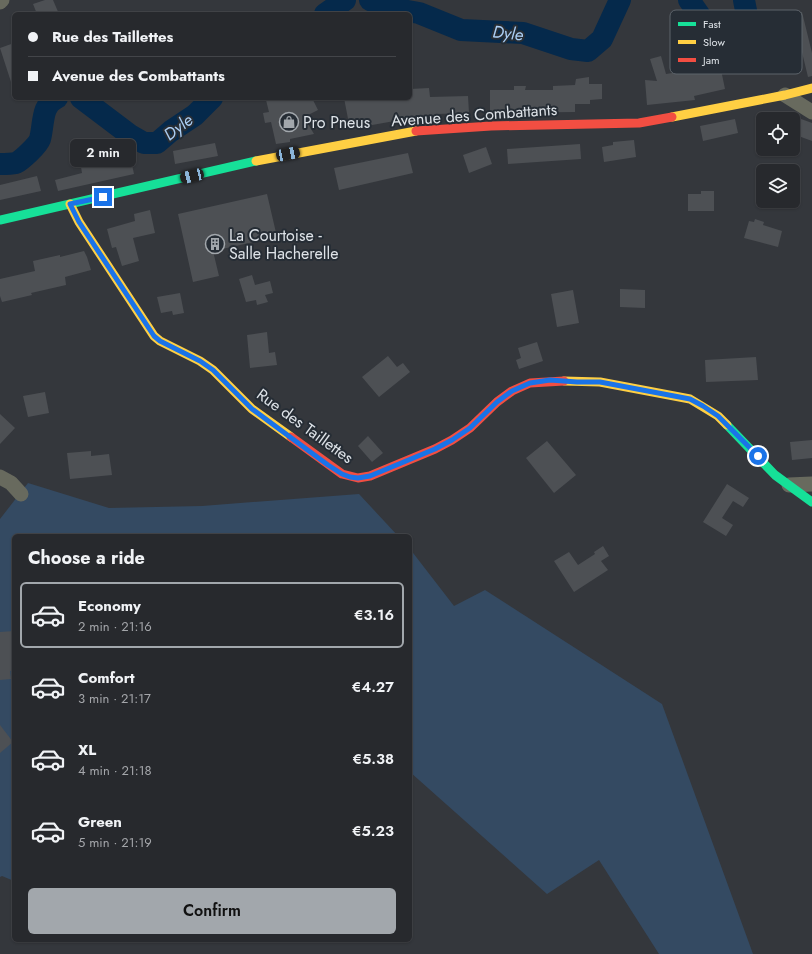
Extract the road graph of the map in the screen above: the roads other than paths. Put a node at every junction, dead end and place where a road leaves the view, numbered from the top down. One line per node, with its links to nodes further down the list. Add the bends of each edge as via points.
1 (812, 88): 2 (street, Avenue des Combattants)
2 (785, 95): 3 (street); 4 (street, Avenue des Combattants, via 639,123 491,126 408,132 273,157)
3 (812, 112)
4 (70, 204): 5 (street, Avenue des Combattants); 8 (street, Rue des Taillettes, via 79,222 154,336 213,370 252,409 342,474 358,478 370,476 435,449 470,428 512,391 530,383 550,380 600,382 690,399 718,416 775,475)
5 (0, 220)
6 (0, 477): 9 (street, via 11,483)
7 (812, 484): 8 (street)
8 (789, 485): 10 (street, Rue des Taillettes)
9 (21, 494)
10 (812, 502)

